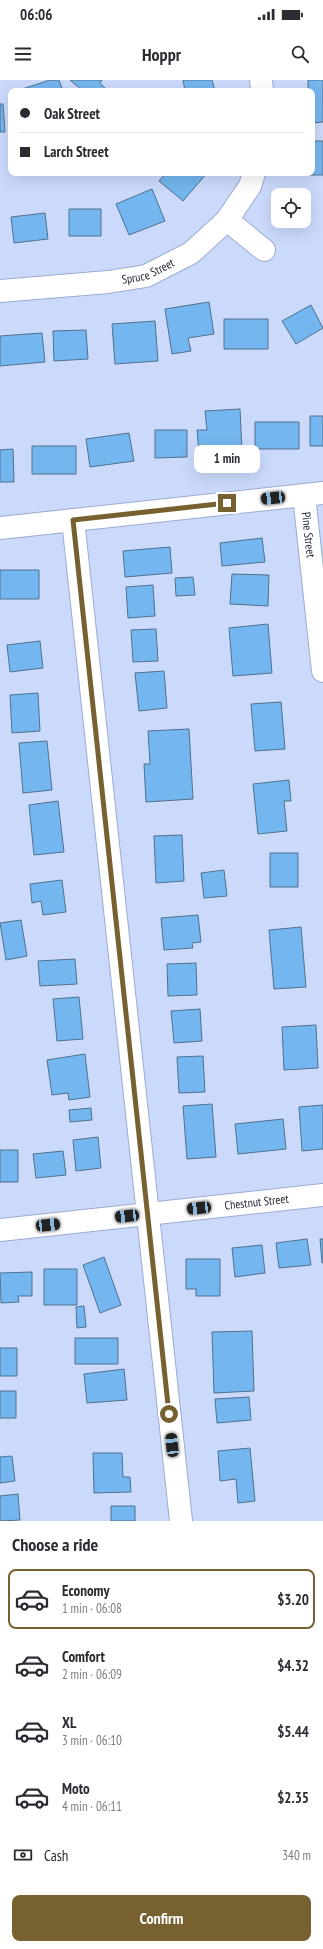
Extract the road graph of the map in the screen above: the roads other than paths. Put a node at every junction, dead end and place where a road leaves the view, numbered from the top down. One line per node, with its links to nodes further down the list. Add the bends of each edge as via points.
1 (253, 176): 2 (street, Spruce Street, via 250,186)
2 (227, 220): 3 (street); 4 (street, Spruce Street, via 191,253 146,276 108,282)
3 (264, 250)
4 (0, 291)
5 (314, 494): 6 (street); 8 (street, Pine Street)
6 (73, 520): 7 (street); 10 (street)
7 (0, 528)
8 (323, 671)
9 (323, 1195): 10 (street, Chestnut Street)
10 (148, 1214): 11 (street, Chestnut Street); 12 (street)
11 (0, 1230)
12 (180, 1521)

